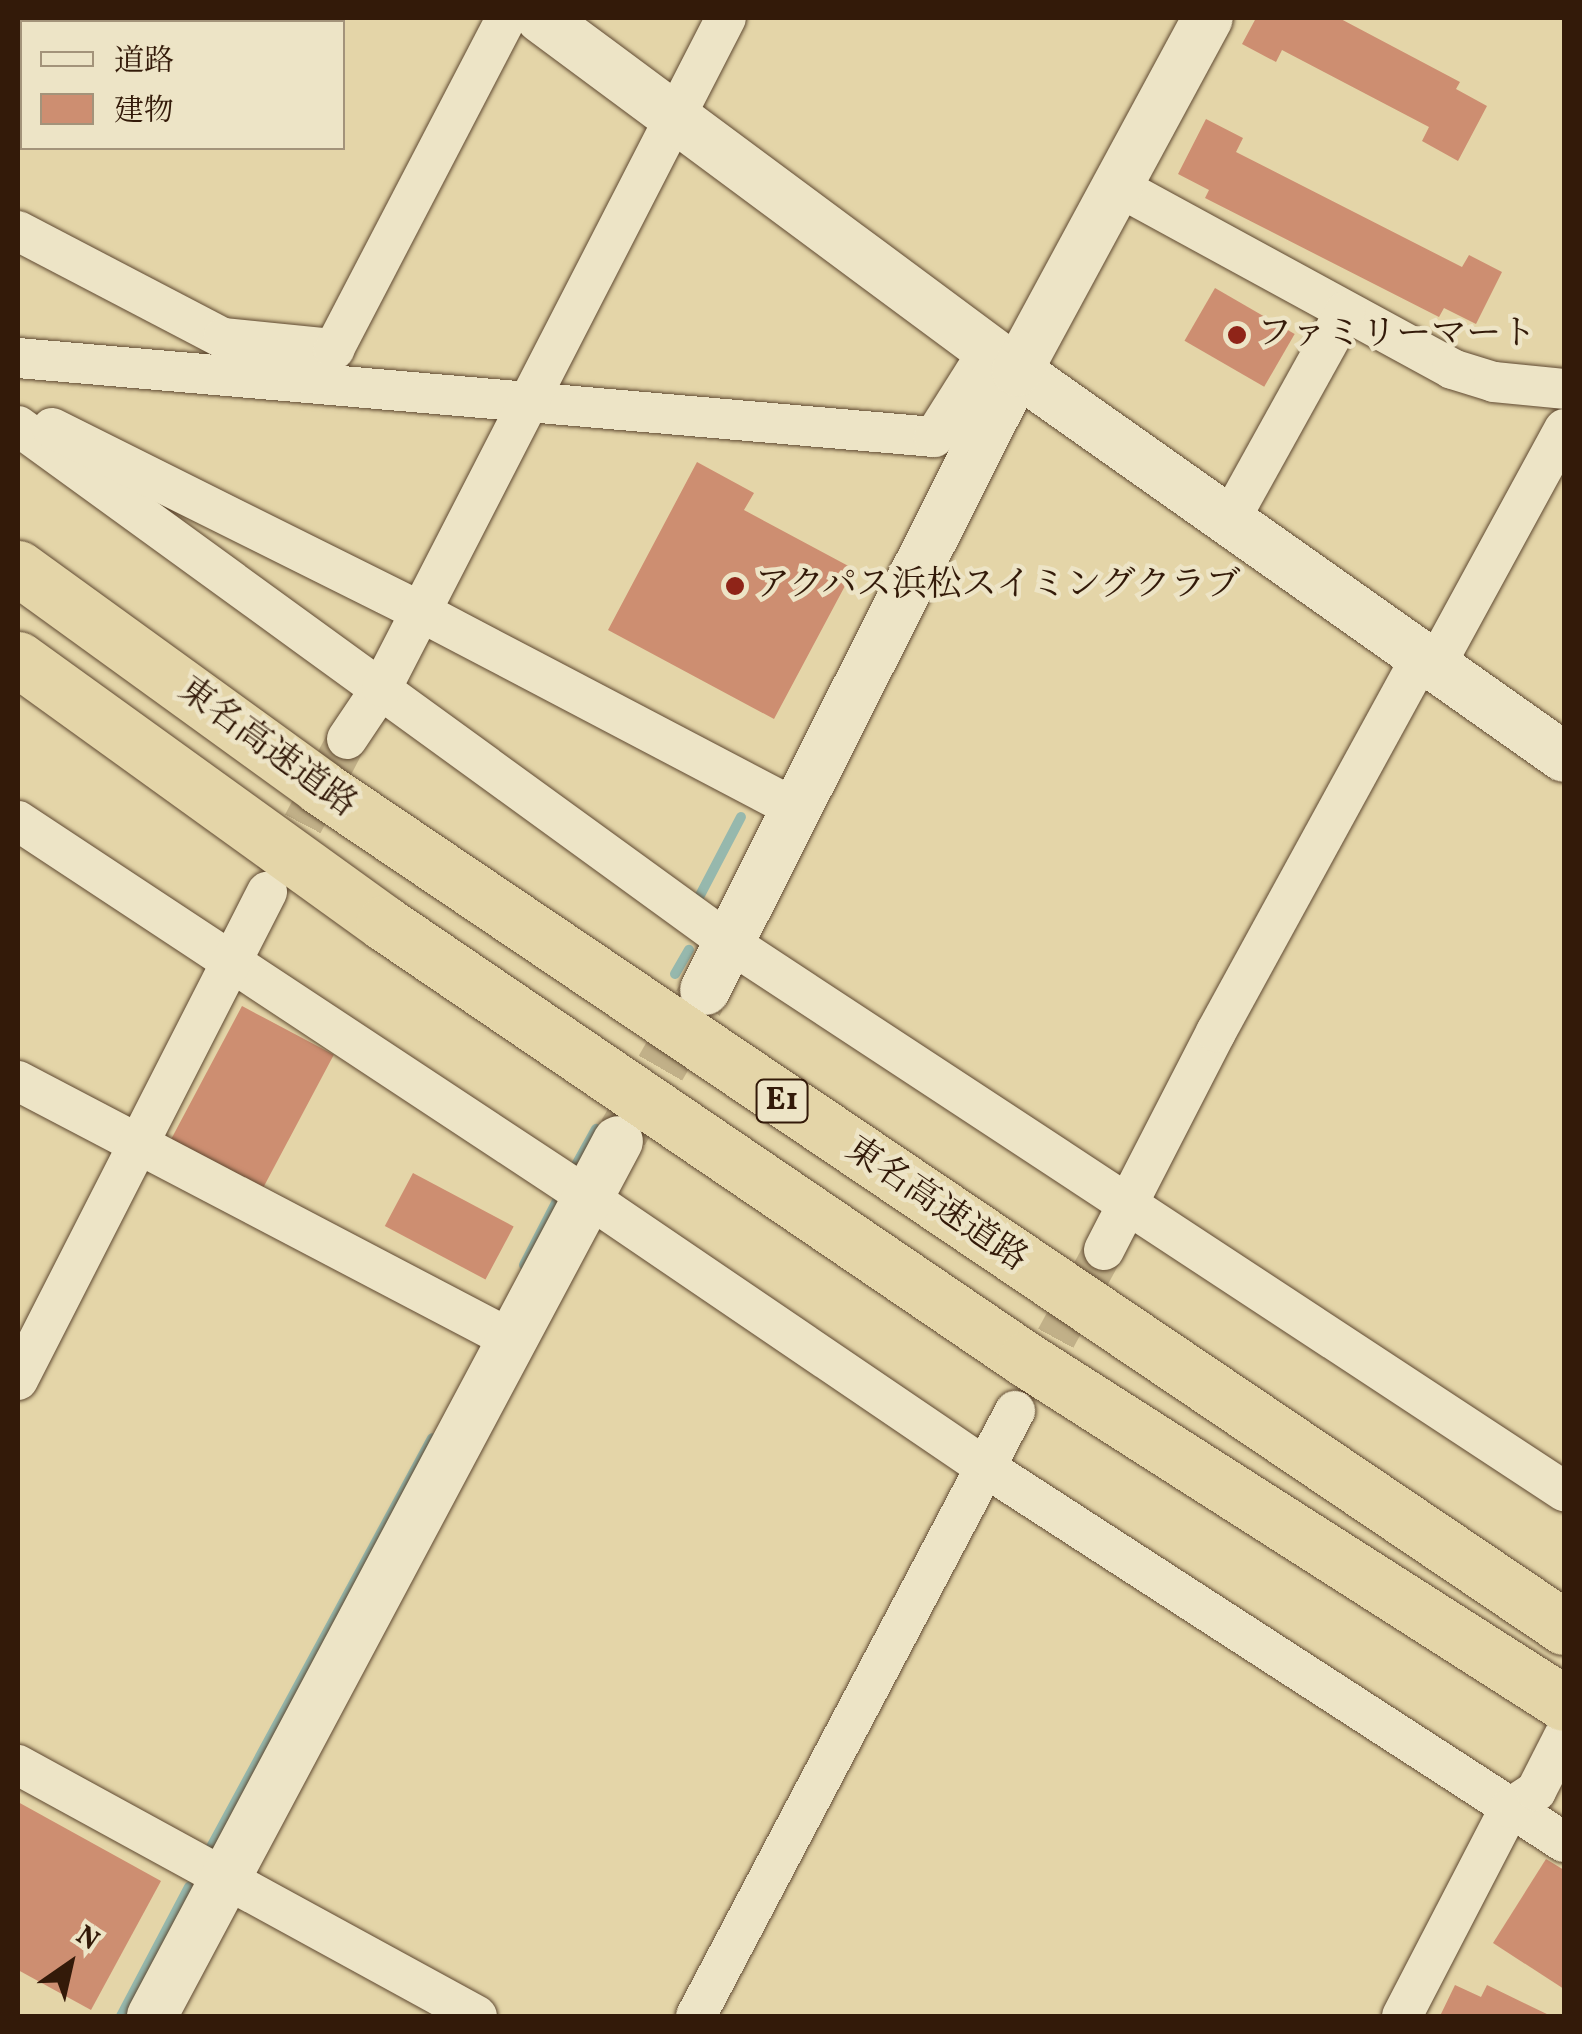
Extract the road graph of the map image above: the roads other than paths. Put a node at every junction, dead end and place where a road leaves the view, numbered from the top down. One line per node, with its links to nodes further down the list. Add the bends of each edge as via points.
1 (506, 18): 7 (street, via 334,349 224,338)
2 (541, 18): 5 (street)
3 (726, 18): 5 (street)
4 (1208, 18): 6 (street)
5 (672, 116): 10 (street); 12 (street)
6 (1117, 186): 8 (street); 10 (street)
7 (18, 230)
8 (1345, 312): 11 (street, via 1452,369 1494,382); 16 (street)
9 (18, 358): 12 (street)
10 (1003, 361): 12 (street, via 934,438); 16 (street); 24 (street)
11 (1564, 389)
12 (527, 405): 18 (street)
13 (18, 410): 18 (street)
14 (18, 426): 21 (street)
15 (1564, 429): 20 (street)
16 (1229, 522): 20 (street)
17 (18, 568): 41 (highway, 東名高速道路 / E1, via 320,787)
18 (419, 611): 21 (street); 24 (street)
19 (18, 659): 42 (highway, 東名高速道路 / E1, via 384,923 1025,1359)
20 (1429, 661): 23 (street); 34 (street)
21 (382, 687): 22 (street); 27 (street)
22 (348, 739)
23 (1564, 757)
24 (796, 808): 27 (street)
25 (18, 821): 28 (street)
26 (268, 892): 28 (street)
27 (727, 941): 29 (street); 34 (street)
28 (232, 964): 32 (street); 33 (street)
29 (706, 990)
30 (18, 1081): 32 (street)
31 (618, 1142): 33 (street)
32 (142, 1143): 36 (street); 37 (street)
33 (590, 1198): 36 (street); 39 (street)
34 (1125, 1204): 35 (street); 40 (street)
35 (1104, 1250)
36 (514, 1341): 47 (street)
37 (18, 1380)
38 (1015, 1411): 39 (street)
39 (988, 1469): 45 (street); 50 (street)
40 (1564, 1491)
41 (1560, 1624)
42 (1548, 1692)
43 (1564, 1736): 45 (street, via 1536,1791)
44 (18, 1765): 47 (street)
45 (1510, 1808): 46 (street); 51 (street)
46 (1564, 1842)
47 (227, 1876): 48 (street); 49 (street)
48 (152, 2016)
49 (477, 2016)
50 (696, 2016)
51 (1402, 2016)

